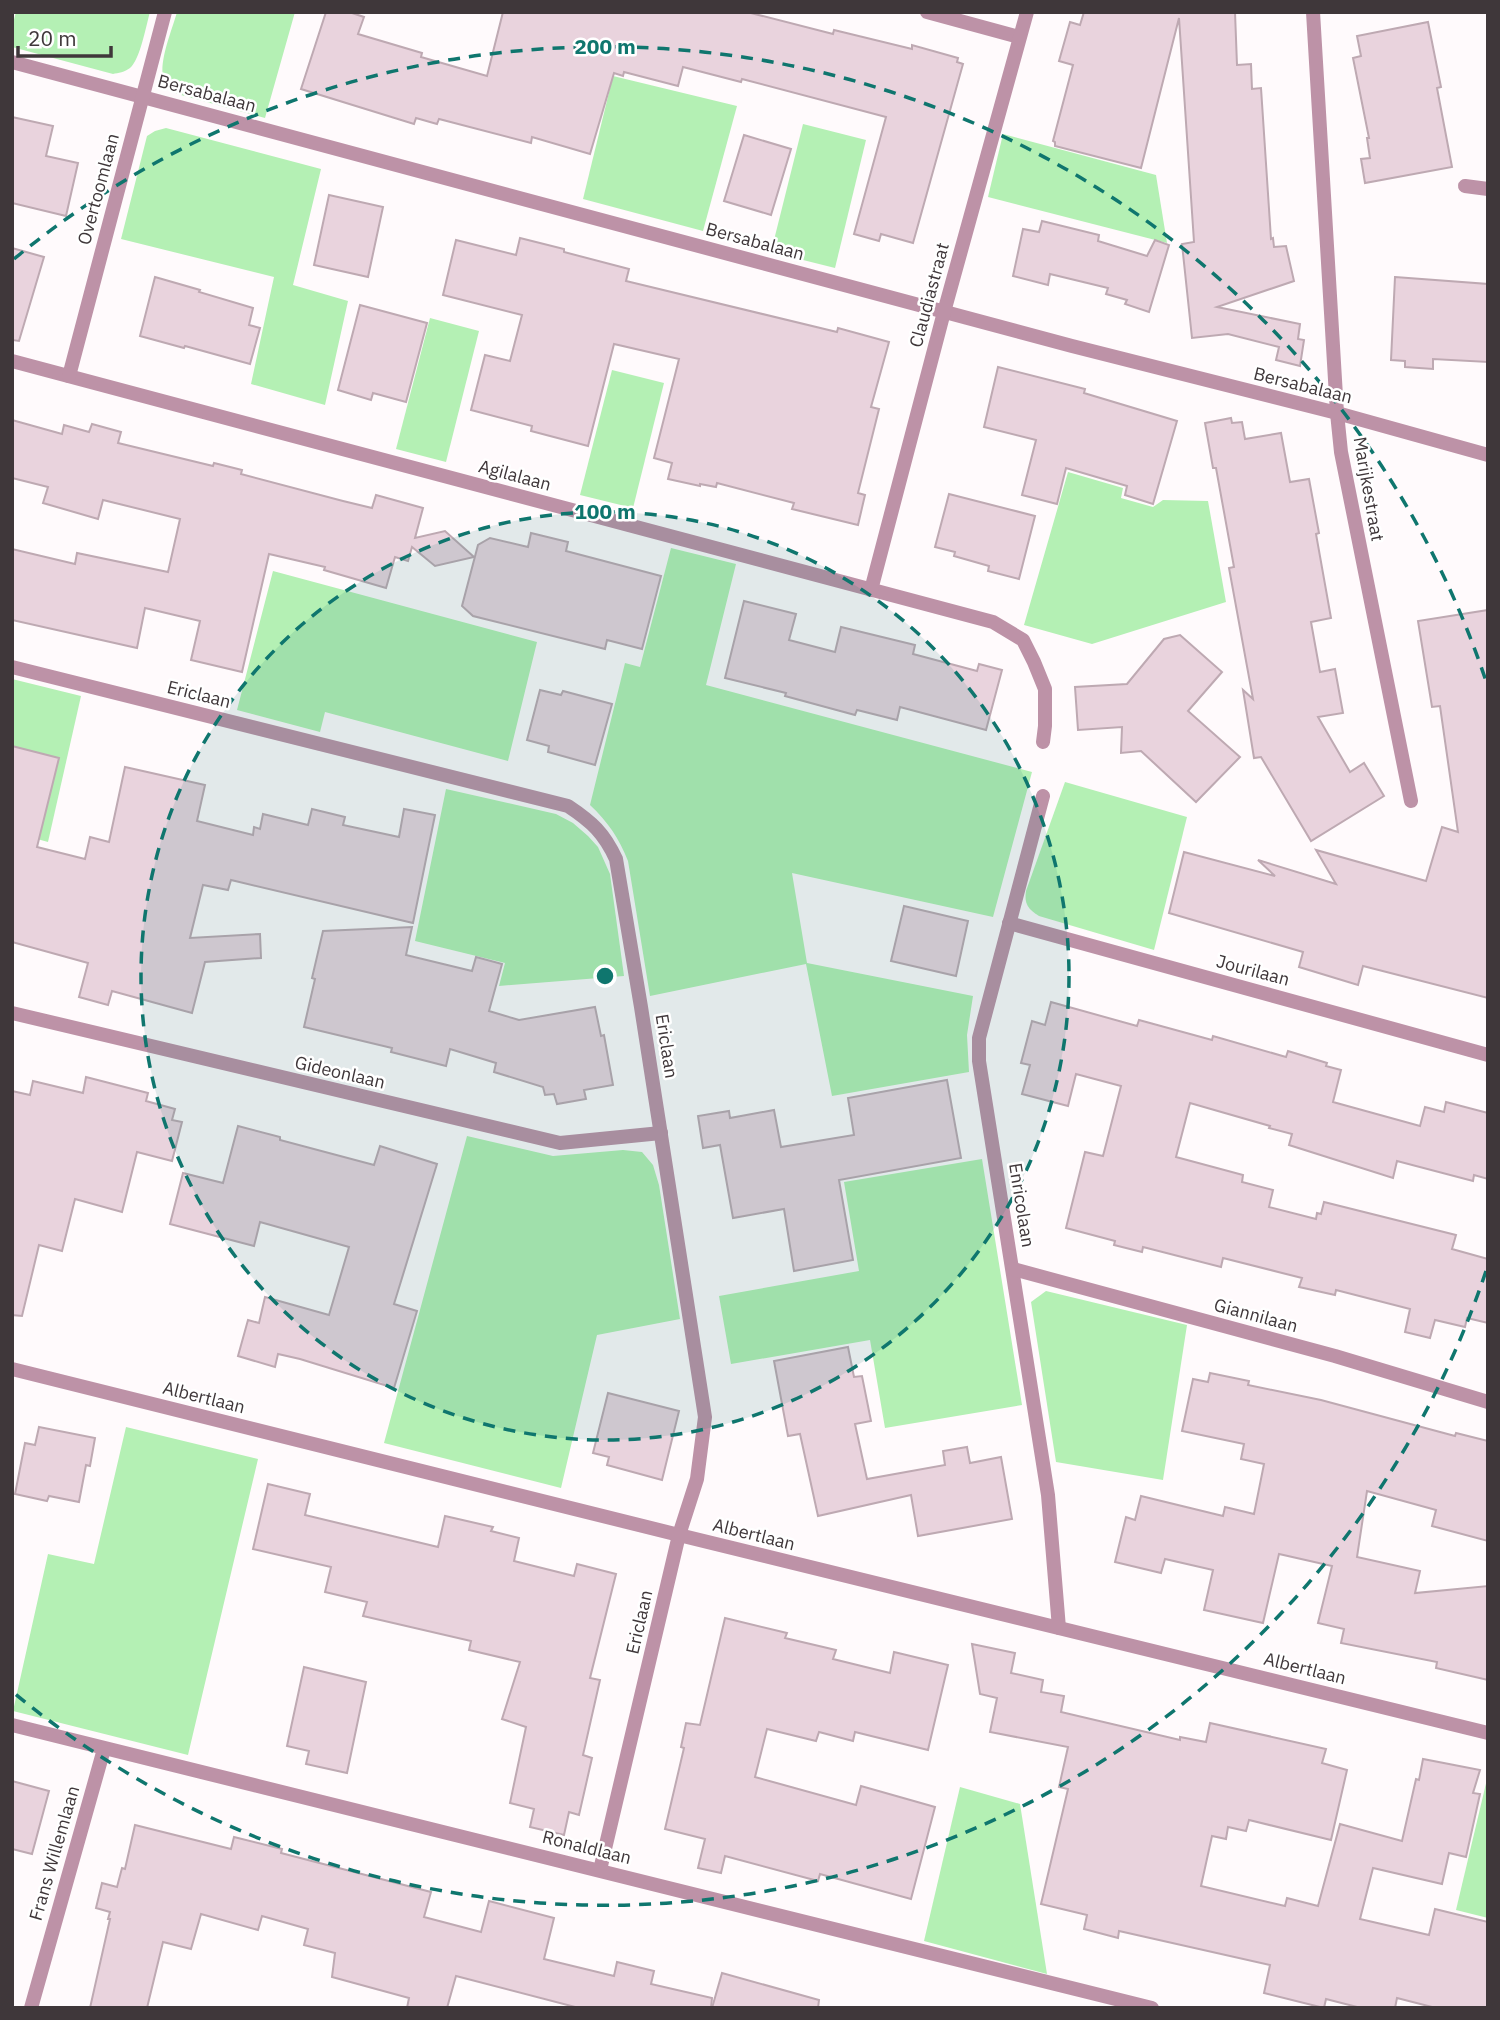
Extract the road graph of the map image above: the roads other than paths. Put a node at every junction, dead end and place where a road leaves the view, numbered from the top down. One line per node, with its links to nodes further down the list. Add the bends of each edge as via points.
1 (165, 12): 7 (street, Overtoomlaan)
2 (927, 12): 5 (street)
3 (1027, 12): 5 (street, Claudiastraat)
4 (1313, 12): 13 (street, Marijkestraat)
5 (1019, 37): 10 (street, Claudiastraat)
6 (12, 62): 7 (street, Bersabalaan)
7 (142, 96): 10 (street, Bersabalaan); 12 (street, Overtoomlaan)
8 (1465, 186): 9 (street)
9 (1488, 189)
10 (944, 312): 13 (street, Bersabalaan); 15 (street, Claudiastraat)
11 (12, 361): 12 (street, Agilalaan)
12 (69, 376): 15 (street, Agilalaan)
13 (1337, 413): 14 (street, Bersabalaan); 19 (street, Marijkestraat)
14 (1488, 455)
15 (871, 590): 17 (street, Agilalaan, via 993,622 1023,640 1045,689)
16 (12, 667): 23 (street, Ericlaan, via 568,806 590,821 608,840 616,859)
17 (1043, 742)
18 (1044, 796): 20 (street, Enricolaan)
19 (1411, 801)
20 (1009, 923): 22 (street, Jourilaan); 24 (street, Enricolaan, via 979,1038 979,1061)
21 (12, 1013): 23 (street, Gideonlaan, via 560,1143)
22 (1488, 1055)
23 (661, 1133): 27 (street, Ericlaan, via 705,1417 697,1479)
24 (1013, 1269): 26 (street, Giannilaan); 28 (street, Enricolaan, via 1048,1495)
25 (12, 1369): 27 (street, Albertlaan)
26 (1488, 1402)
27 (679, 1535): 28 (street, Albertlaan); 32 (street, Ericlaan)
28 (1059, 1628): 30 (street, Albertlaan)
29 (12, 1725): 31 (street, Ronaldlaan)
30 (1488, 1732)
31 (104, 1749): 32 (street, Ronaldlaan); 33 (street, Frans Willemlaan)
32 (600, 1870): 34 (street, Ronaldlaan)
33 (31, 2008)
34 (1152, 2008)

